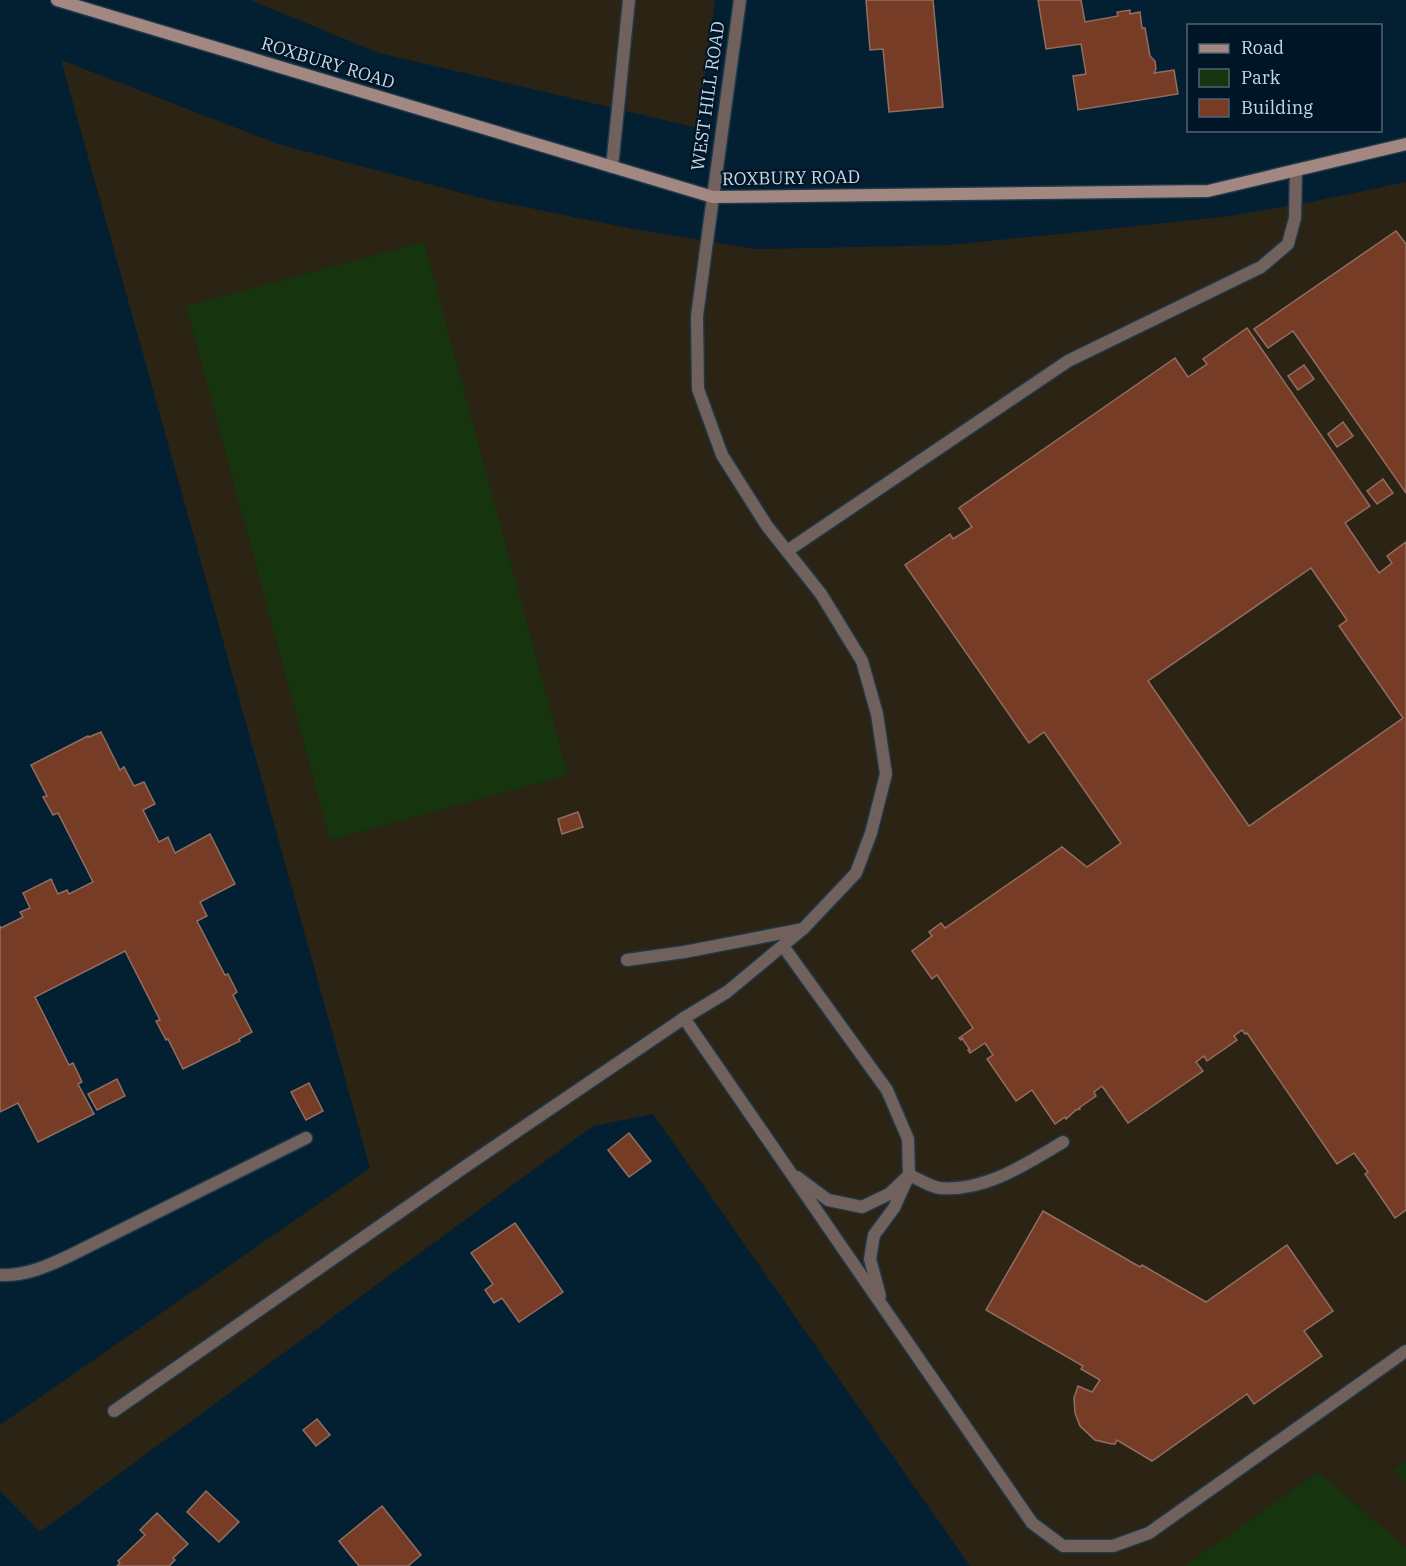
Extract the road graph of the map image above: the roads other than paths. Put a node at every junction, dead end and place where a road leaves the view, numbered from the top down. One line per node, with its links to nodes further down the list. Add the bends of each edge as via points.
1 (57, 0): 5 (street, ROXBURY ROAD)
2 (629, 0): 5 (street)
3 (740, 0): 7 (street, WEST HILL ROAD)
4 (1406, 144): 6 (street, ROXBURY ROAD)
5 (612, 167): 7 (street, ROXBURY ROAD)
6 (1296, 170): 7 (street, ROXBURY ROAD, via 1208,191); 8 (street, via 1295,218 1288,244 1261,267 1068,361)
7 (713, 197): 8 (street, WEST HILL ROAD, via 697,316 698,390 722,455)
8 (787, 551): 9 (street, WEST HILL ROAD, via 821,594 862,661 877,714 886,774 856,873)
9 (804, 928): 10 (street, WEST HILL ROAD); 11 (street)
10 (783, 946): 12 (street, WEST HILL ROAD, via 727,992); 16 (street, via 887,1090 908,1139)
11 (627, 960)
12 (684, 1017): 15 (street); 20 (street, WEST HILL ROAD)
13 (306, 1138): 17 (street, via 39,1270)
14 (1063, 1142): 16 (street, via 1016,1171 968,1186 938,1188)
15 (789, 1170): 16 (street, via 828,1200 862,1206 889,1194); 18 (street)
16 (909, 1175): 18 (street, via 894,1208 874,1235 870,1259)
17 (0, 1275)
18 (883, 1306): 19 (street, via 1032,1523 1063,1546 1113,1546 1149,1533)
19 (1406, 1351)
20 (114, 1411)

